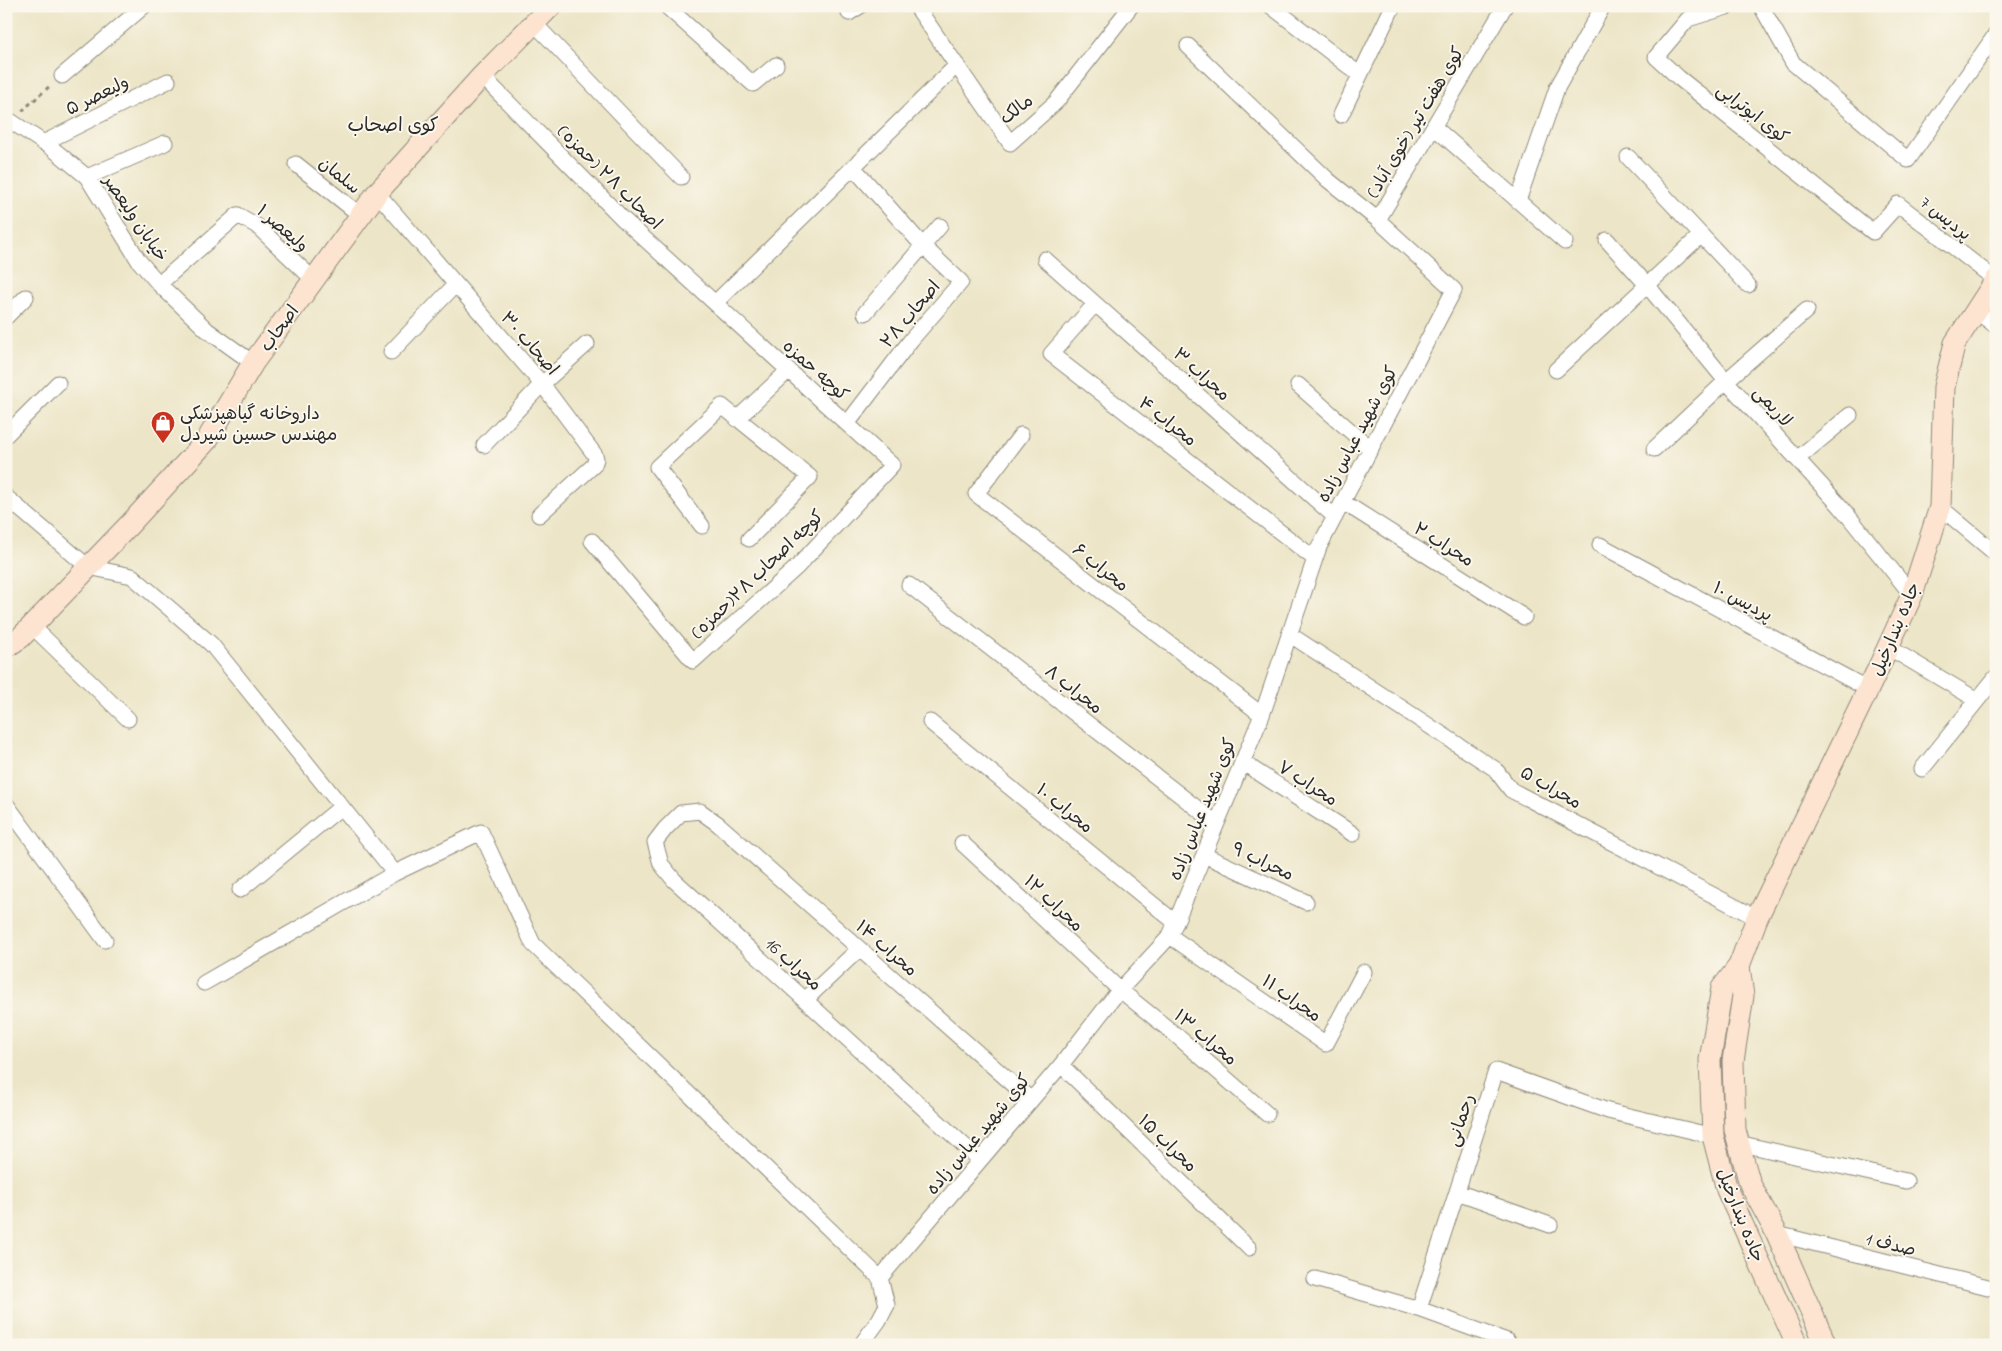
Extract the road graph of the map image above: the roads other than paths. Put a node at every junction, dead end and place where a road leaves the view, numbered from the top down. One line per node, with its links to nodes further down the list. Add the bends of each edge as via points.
1 (551, 6): 12 (main road, اصحاب)
2 (666, 6): 15 (street, via 753,84)
3 (916, 6): 16 (street, مالک)
4 (1131, 6): 16 (street, مالک, via 1056,102 1010,142)
5 (1271, 6): 19 (street)
6 (1393, 6): 19 (street)
7 (1505, 6): 23 (street, کوی هفت تیر (خوی آباد))
8 (1603, 6): 32 (street, via 1556,88)
9 (1730, 6): 33 (street, کوی ابوترابی, via 1688,19 1656,57 1873,232)
10 (1761, 6): 13 (street, via 1793,63 1908,160)
11 (139, 8): 17 (street)
12 (534, 24): 18 (main road, اصحاب); 30 (street)
13 (1996, 34)
14 (1188, 46): 35 (street, via 1328,180)
15 (776, 65)
16 (957, 65): 28 (street)
17 (62, 76)
18 (482, 76): 31 (main road, اصحاب); 50 (street, اصحاب ۲۸ (حمزه), via 623,219)
19 (1360, 76): 21 (street)
20 (168, 81): 24 (street, ولیعصر ۵)
21 (1341, 115)
22 (8, 120): 24 (street, خیابان ولیعصر)
23 (1434, 127): 32 (street); 35 (street, کوی هفت تیر (خوی آباد))
24 (43, 143): 29 (street, خیابان ولیعصر)
25 (166, 143): 29 (street)
26 (1628, 157): 37 (street)
27 (296, 164): 34 (street, سلمان)
28 (853, 167): 40 (street, اصحاب ۲۸); 50 (street)
29 (86, 177): 44 (street, خیابان ولیعصر, via 139,261)
30 (680, 178)
31 (377, 193): 34 (main road, اصحاب); 45 (street, اصحاب ۳۰)
32 (1518, 201): 39 (street)
33 (1898, 204): 43 (street, پردیس 7)
34 (360, 215): 42 (main road, اصحاب)
35 (1378, 220): 48 (street, کوی هفت تیر (خوی آباد))
36 (940, 226): 40 (street)
37 (1701, 235): 46 (street); 47 (street)
38 (1607, 240): 46 (street, لاریمی)
39 (1565, 242)
40 (923, 246): 54 (street); 68 (street, اصحاب ۲۸, via 961,282 911,340)
41 (1045, 259): 51 (street, محراب ۳)
42 (314, 280): 44 (street, ولیعصر ۱, via 257,226 238,215); 59 (main road, اصحاب)
43 (1996, 280): 53 (main road, جاده بندارخیل)
44 (159, 284): 59 (street, خیابان ولیعصر, via 207,330)
45 (455, 285): 58 (street); 64 (street, اصحاب ۳۰)
46 (1647, 285): 61 (street); 62 (street, لاریمی)
47 (1748, 285)
48 (1454, 290): 73 (street, کوی شهید عباس زاده)
49 (26, 297): 55 (street)
50 (715, 302): 60 (street, کوچه حمزه)
51 (1095, 304): 80 (street, محراب ۳); 86 (street, محراب ۴, via 1050,354)
52 (1808, 310): 62 (street)
53 (1976, 311): 56 (street); 78 (main road, جاده بندارخیل, via 1955,343 1944,387)
54 (865, 313)
55 (6, 317)
56 (1996, 326)
57 (587, 344): 64 (street)
58 (392, 352)
59 (253, 363): 87 (main road, اصحاب, via 207,440)
60 (789, 370): 67 (street); 68 (street, کوچه حمزه)
61 (1556, 370)
62 (1726, 382): 72 (street); 74 (street, لاریمی)
63 (58, 383): 69 (street)
64 (542, 384): 71 (street); 79 (street, اصحاب ۳۰, via 596,459 594,465)
65 (1298, 384): 73 (street)
66 (1850, 415): 74 (street)
67 (737, 419): 81 (street, via 722,406 657,467); 82 (street, via 810,477)
68 (847, 424): 75 (street, کوچه حمزه)
69 (6, 435)
70 (1020, 435): 98 (street, محراب ۶, via 976,494)
71 (484, 445)
72 (1654, 448)
73 (1371, 449): 77 (street, کوی شهید عباس زاده)
74 (1797, 460): 89 (street, لاریمی, via 1841,507)
75 (892, 465): 83 (street, کوچه اصحاب ۲۸(حمزه), via 797,567 693,661)
76 (6, 497): 87 (street)
77 (1343, 502): 80 (street, کوی شهید عباس زاده); 90 (street, محراب ۲)
78 (1940, 507): 85 (street); 89 (main road, جاده بندارخیل)
79 (539, 516)
80 (1335, 517): 86 (street, کوی شهید عباس زاده)
81 (702, 526)
82 (749, 539)
83 (592, 541)
84 (1600, 545): 96 (street, پردیس ۱۰)
85 (1996, 554)
86 (1315, 559): 92 (street, کوی شهید عباس زاده)
87 (88, 566): 91 (main road, اصحاب); 104 (street, via 132,576 211,644)
88 (909, 585): 105 (street, محراب ۸)
89 (1912, 596): 94 (main road, جاده بندارخیل)
90 (1524, 617)
91 (32, 626): 93 (main road, اصحاب); 99 (street)
92 (1289, 634): 98 (street, کوی شهید عباس زاده); 113 (street, محراب ۵, via 1495,769 1511,790)
93 (6, 647)
94 (1888, 647): 96 (main road, جاده بندارخیل); 97 (street)
95 (1996, 677): 97 (street)
96 (1868, 689): 113 (main road, جاده بندارخیل)
97 (1977, 700): 102 (street)
98 (1262, 715): 101 (street, کوی شهید عباس زاده)
99 (128, 719)
100 (930, 722): 114 (street, محراب ۱۰)
101 (1242, 762): 105 (street, کوی شهید عباس زاده); 107 (street, محراب ۷)
102 (1922, 769)
103 (6, 804): 115 (street)
104 (341, 807): 110 (street); 111 (street)
105 (1216, 823): 109 (street, کوی شهید عباس زاده)
106 (718, 824): 116 (street, محراب ۱۴); 121 (street, محراب 16, via 700,811 682,813 655,842 662,864 674,880)
107 (1353, 834)
108 (962, 843): 120 (street, محراب ۱۲)
109 (1204, 855): 112 (street, محراب ۹); 114 (street, کوی شهید عباس زاده)
110 (395, 873): 119 (street); 133 (street, via 481,832 533,944)
111 (240, 890)
112 (1306, 902)
113 (1757, 918): 117 (main road, جاده بندارخیل)
114 (1173, 930): 118 (street, محراب ۱۱, via 1326,1044); 120 (street, کوی شهید عباس زاده)
115 (105, 940)
116 (859, 949): 121 (street); 123 (street, محراب ۱۴)
117 (1739, 966): 125 (main road, جاده بندارخیل, via 1722,988 1710,1060); 126 (main road, جاده بندارخیل, via 1743,996 1733,1061)
118 (1364, 972)
119 (204, 983)
120 (1120, 990): 122 (street, کوی شهید عباس زاده); 124 (street, محراب ۱۳)
121 (805, 1000): 127 (street, محراب 16)
122 (1061, 1065): 123 (street, کوی شهید عباس زاده); 132 (street, محراب ۱۵)
123 (1031, 1100): 127 (street, کوی شهید عباس زاده)
124 (1267, 1114)
125 (1713, 1136): 129 (street, رحمانی, via 1608,1111 1496,1071); 139 (main road, جاده بندارخیل, via 1727,1190)
126 (1738, 1143): 128 (street); 131 (main road, جاده بندارخیل, via 1750,1184)
127 (980, 1160): 133 (street, کوی شهید عباس زاده)
128 (1906, 1181)
129 (1457, 1192): 130 (street); 136 (street, رحمانی)
130 (1550, 1225)
131 (1778, 1234): 135 (street, صدف 1); 140 (main road, جاده بندارخیل)
132 (1249, 1248)
133 (880, 1278): 138 (street, via 887,1305)
134 (1315, 1279): 136 (street)
135 (1996, 1289)
136 (1419, 1309): 137 (street)
137 (1507, 1341)
138 (861, 1345)
139 (1797, 1345)
140 (1826, 1345)

